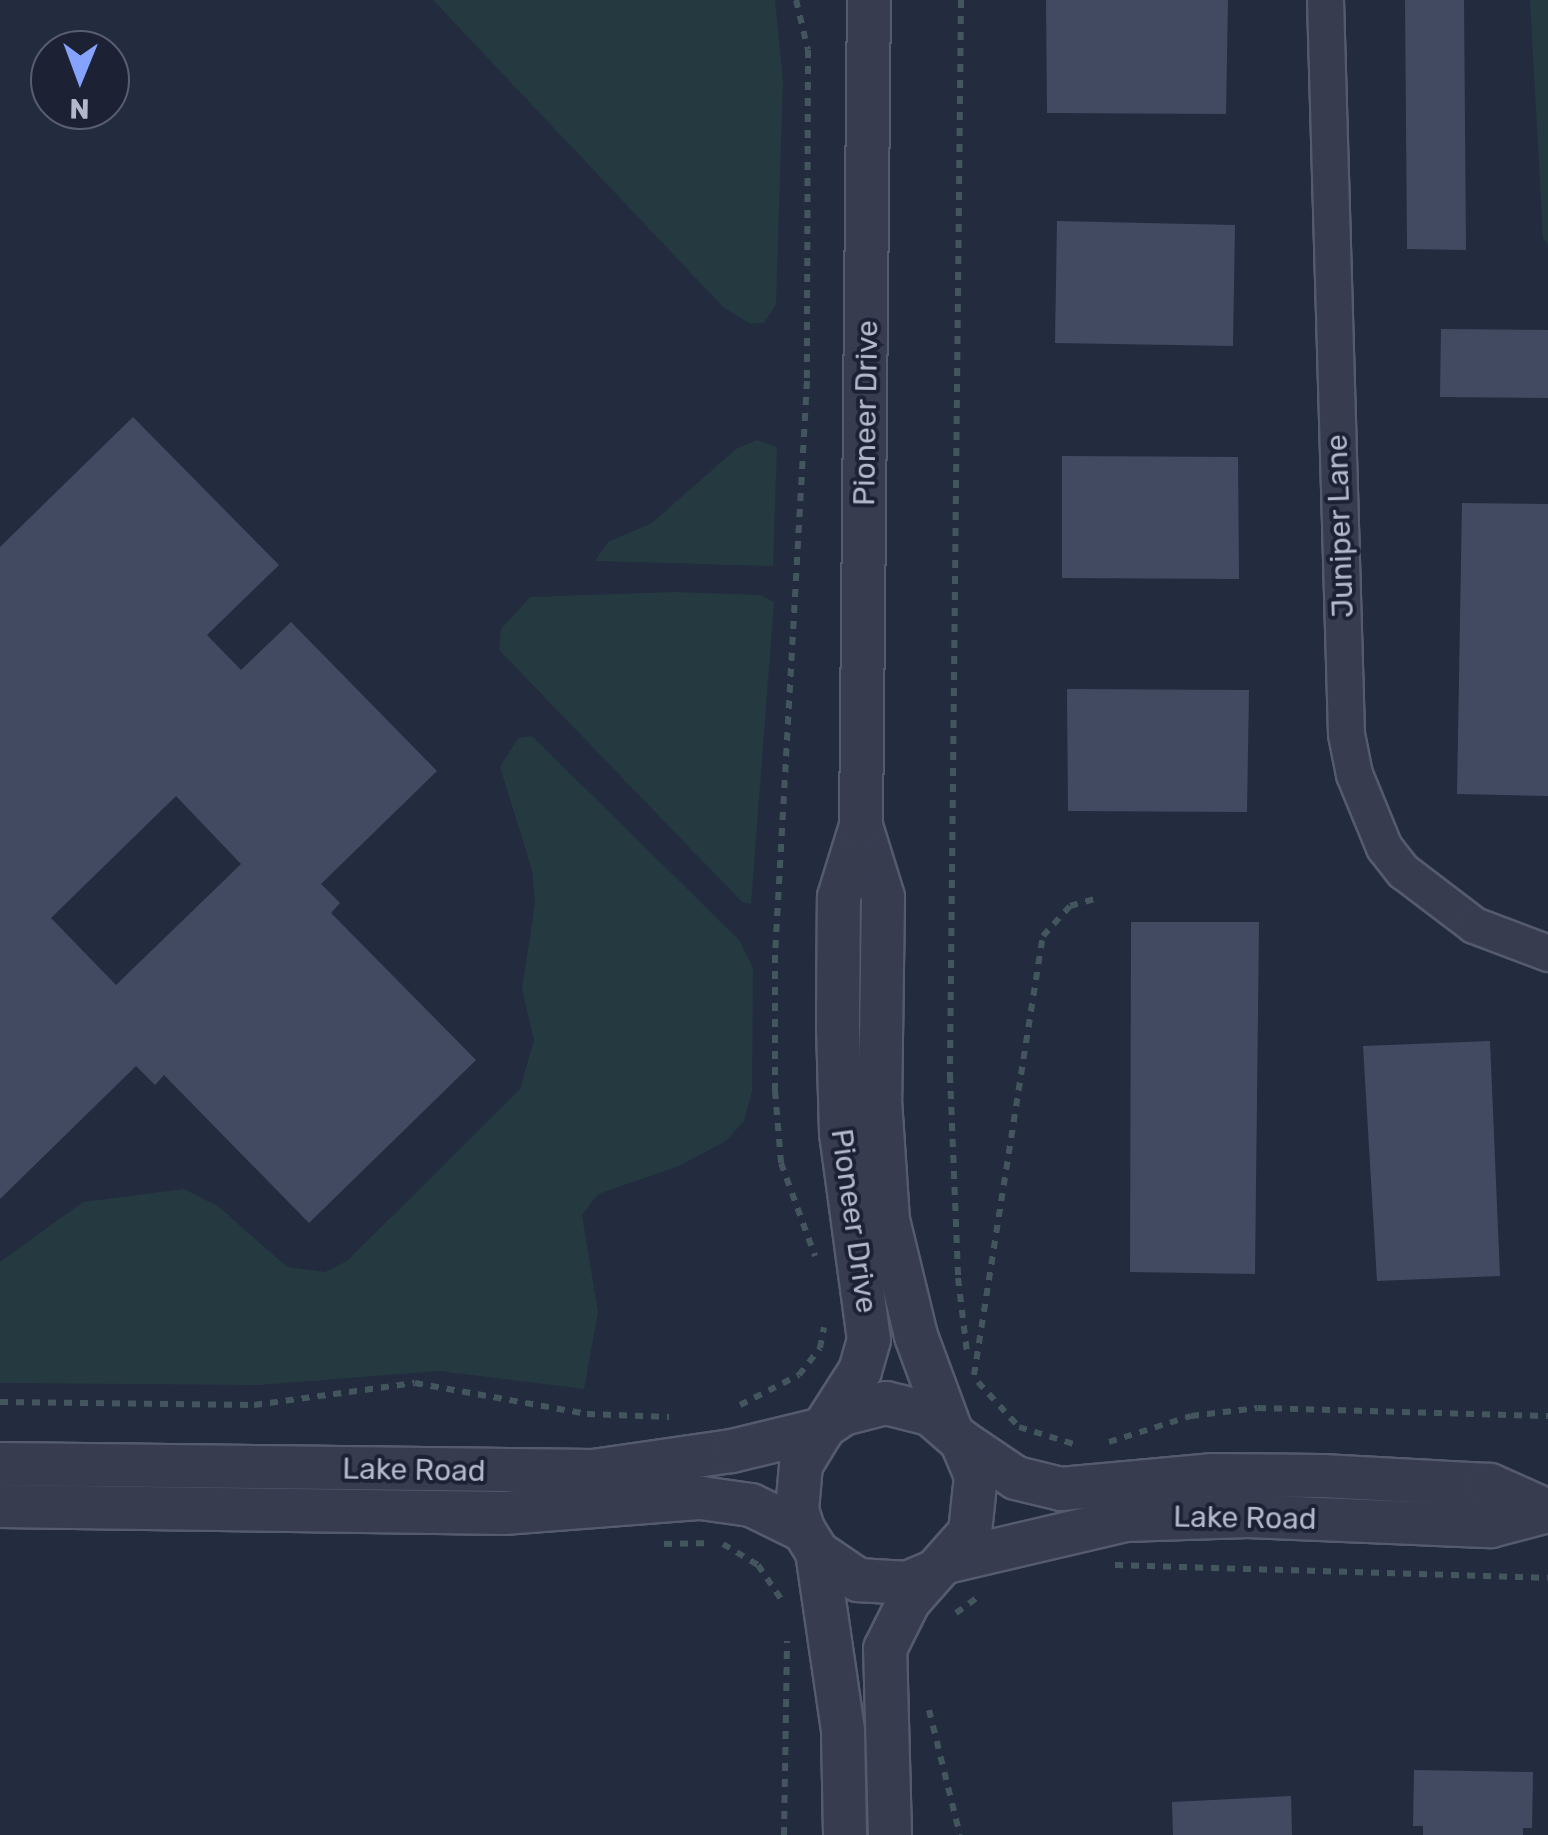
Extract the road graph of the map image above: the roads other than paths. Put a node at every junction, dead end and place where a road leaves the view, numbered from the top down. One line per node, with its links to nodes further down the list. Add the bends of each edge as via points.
1 (869, 0): 3 (street, Pioneer Drive)
2 (1325, 0): 4 (street, Juniper Lane, via 1346,734 1354,774 1384,847 1403,872 1474,924)
3 (861, 826): 5 (street, Pioneer Drive, via 839,898 838,1081 868,1340 860,1371); 6 (street, Pioneer Drive, via 883,897 880,1100 888,1220 916,1336)
4 (1548, 953)
5 (824, 1428): 6 (street, via 864,1406 886,1403 919,1410); 7 (street, Lake Road, via 732,1451 593,1471); 10 (street, via 798,1476)
6 (956, 1435): 9 (street, Lake Road, via 1016,1478 1061,1489 1212,1475 1322,1476 1490,1486); 11 (street, via 978,1495 970,1532)
7 (0, 1464)
8 (0, 1506): 10 (street, Lake Road, via 504,1513 701,1498 751,1505)
9 (1548, 1511): 11 (street, Lake Road, via 1491,1526 1233,1516 1124,1520)
10 (810, 1542): 11 (street, via 870,1582 907,1583); 12 (street, via 843,1731)
11 (938, 1568): 13 (street, via 896,1620 885,1649)
12 (845, 1835)
13 (890, 1835)

